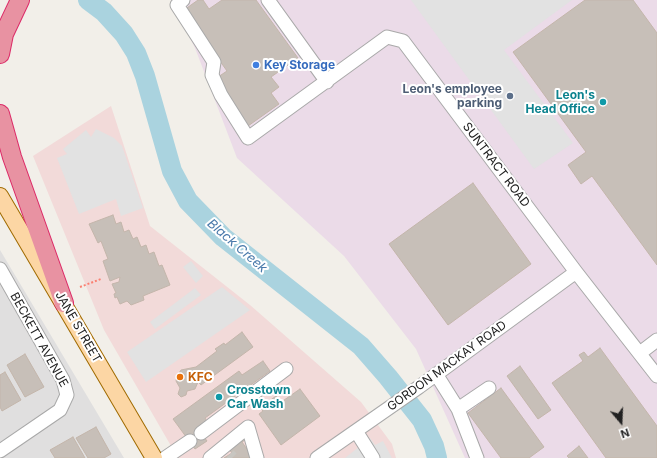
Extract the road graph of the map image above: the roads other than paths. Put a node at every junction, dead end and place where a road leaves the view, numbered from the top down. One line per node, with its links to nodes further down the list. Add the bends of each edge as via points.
1 (20, 0): 4 (highway, via 4,34)
2 (183, 0): 5 (street, SUNTRACT ROAD, via 178,5 214,62 212,75 221,95 248,138)
3 (268, 0): 5 (street)
4 (0, 54)
5 (327, 82): 9 (street, SUNTRACT ROAD, via 387,37 403,41)
6 (0, 114): 10 (highway, via 12,157)
7 (0, 196): 10 (main road, JANE STREET)
8 (0, 269): 21 (street, BECKETT AVENUE, via 63,380 67,395 60,410)
9 (576, 272): 12 (street, SUNTRACT ROAD); 14 (street, GORDON MACKAY ROAD)
10 (64, 304): 23 (main road, JANE STREET)
11 (657, 340): 12 (street)
12 (640, 353): 15 (street, SUNTRACT ROAD)
13 (286, 369): 19 (street)
14 (436, 374): 17 (street); 18 (street, GORDON MACKAY ROAD)
15 (657, 376)
16 (489, 388): 17 (street)
17 (458, 409): 28 (street)
18 (356, 431): 26 (street, GORDON MACKAY ROAD); 27 (street)
19 (201, 433)
20 (190, 441): 24 (street)
21 (0, 451)
22 (219, 454): 25 (street, via 248,427)
23 (154, 458)
24 (165, 458)
25 (257, 458)
26 (318, 458)
27 (373, 458)
28 (477, 458)

